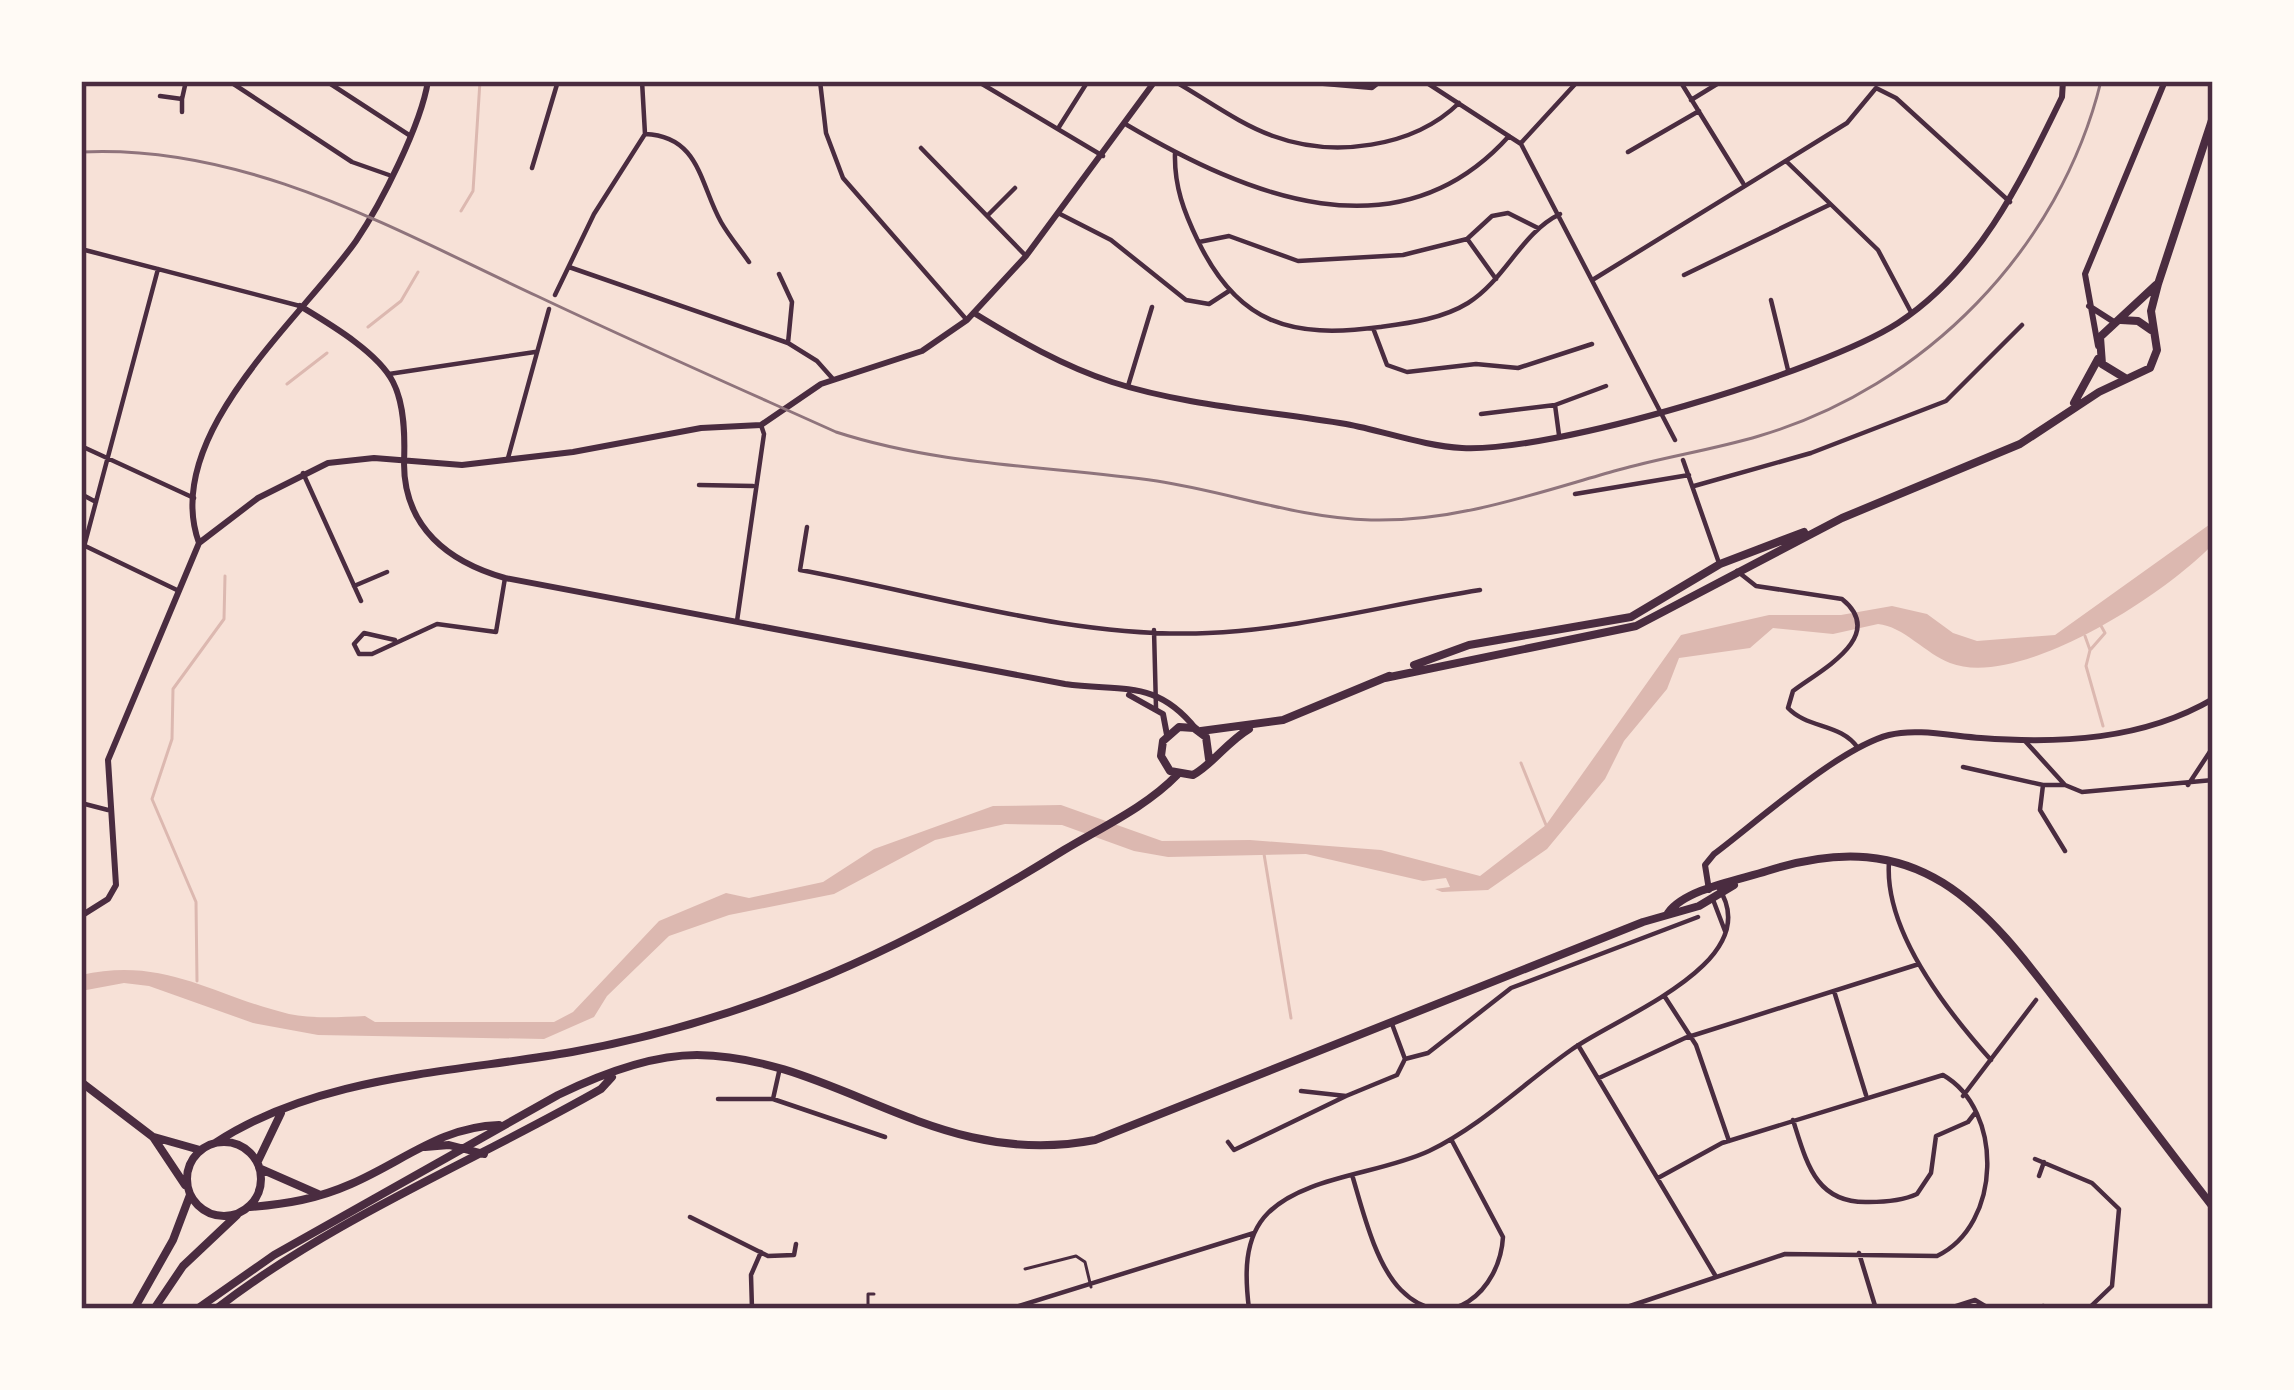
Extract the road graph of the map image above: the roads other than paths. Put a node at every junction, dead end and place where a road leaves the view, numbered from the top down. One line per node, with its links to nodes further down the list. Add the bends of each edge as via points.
1 (186, 81): 21 (street)
2 (230, 81): 39 (street, via 352,163)
3 (326, 81): 30 (street)
4 (428, 81): 30 (street)
5 (558, 81): 38 (street)
6 (642, 81): 29 (street)
7 (820, 81): 68 (street, via 842,178)
8 (977, 81): 28 (street)
9 (1088, 81): 28 (street)
10 (1155, 81): 27 (street)
11 (1174, 81): 23 (street, via 1272,136 1342,148 1437,125)
12 (1291, 81): 13 (street, via 1372,88)
13 (1381, 81)
14 (1424, 81): 23 (street)
15 (1578, 81): 32 (street)
16 (1680, 81): 22 (street)
17 (1722, 81): 22 (street)
18 (2063, 81): 42 (street)
19 (2165, 81): 62 (street, via 2098,231)
20 (160, 96): 21 (street)
21 (182, 99): 25 (street)
22 (1691, 100): 24 (street)
23 (1459, 104): 31 (street)
24 (1699, 111): 34 (street); 40 (street)
25 (182, 112)
26 (2213, 117): 59 (main road)
27 (1126, 125): 35 (street); 36 (street)
28 (1058, 130): 36 (street)
29 (645, 134): 52 (street, via 660,134 693,156 720,220); 53 (street)
30 (409, 135): 39 (street)
31 (1509, 136): 32 (street); 35 (street, via 1487,160 1437,188 1401,202 1335,206 1257,190)
32 (1521, 144): 45 (street)
33 (921, 148): 46 (street)
34 (1628, 152)
35 (1175, 153): 49 (street, via 1174,180)
36 (1103, 156): 44 (street)
37 (1786, 160): 40 (street); 42 (street, via 1847,123 1876,88); 43 (street)
38 (532, 168)
39 (389, 176): 64 (street, via 359,237)
40 (1744, 185): 58 (street)
41 (1016, 188): 46 (street)
42 (2010, 202): 67 (street, via 1958,270)
43 (1830, 205): 56 (street); 67 (street, via 1878,250)
44 (1060, 214): 51 (street); 60 (street, via 1111,240 1186,300 1210,304)
45 (1561, 214): 47 (street); 58 (street)
46 (987, 216): 51 (street)
47 (1538, 228): 48 (street, via 1508,213 1492,215); 57 (street)
48 (1467, 238): 49 (street, via 1403,255 1298,261 1229,236); 57 (street)
49 (1199, 242): 60 (street)
50 (81, 249): 54 (street)
51 (1026, 256): 68 (street)
52 (749, 262)
53 (569, 267): 61 (street); 73 (street)
54 (158, 269): 64 (street); 92 (street)
55 (779, 274): 73 (street, via 792,302)
56 (1684, 275)
57 (1496, 279): 71 (street, via 1422,322)
58 (1594, 279): 84 (street)
59 (2158, 284): 69 (main road); 72 (main road)
60 (1229, 291): 71 (street, via 1268,321 1296,329)
61 (555, 295)
62 (2085, 298): 69 (street); 75 (street)
63 (1771, 300): 77 (street)
64 (300, 306): 78 (street); 102 (street, via 214,425)
65 (1152, 307): 81 (street)
66 (549, 309): 76 (street)
67 (1911, 312): 77 (street)
68 (971, 316): 80 (street, via 922,351); 81 (street)
69 (2117, 321): 72 (main road, via 2138,321); 75 (main road)
70 (2022, 325): 99 (street, via 1946,401 1811,453)
71 (1373, 328): 74 (street, via 1387,364 1407,372 1517,368)
72 (2152, 332): 79 (main road, via 2150,368)
73 (788, 343): 80 (street)
74 (1592, 344)
75 (2098, 351): 79 (main road, via 2108,371); 85 (main road)
76 (535, 352): 78 (street); 91 (street)
77 (1789, 372): 84 (street)
78 (388, 374): 94 (street, via 399,400)
79 (2125, 378): 85 (main road)
80 (833, 379): 87 (street)
81 (1128, 386): 88 (street, via 1461,448)
82 (1606, 386): 83 (street)
83 (1555, 404): 86 (street); 88 (street)
84 (1663, 408): 88 (street); 89 (street)
85 (2070, 410): 104 (main road, via 2020,444)
86 (1481, 414)
87 (761, 425): 91 (street); 98 (street)
88 (1560, 436)
89 (1675, 440)
90 (81, 446): 92 (street)
91 (508, 458): 94 (street)
92 (108, 459): 102 (street); 103 (street)
93 (1683, 460): 96 (street)
94 (404, 464): 95 (street, via 348,459); 112 (street, via 409,500 439,547)
95 (303, 473): 106 (street); 113 (street)
96 (1689, 475): 99 (street); 101 (street)
97 (699, 484): 98 (street)
98 (755, 486): 117 (street)
99 (1694, 486): 109 (street)
100 (81, 494): 103 (street)
101 (1575, 494)
102 (194, 498): 106 (street)
103 (96, 502): 107 (street)
104 (1839, 520): 109 (main road); 110 (main road)
105 (807, 527): 118 (street, via 800,570)
106 (199, 543): 115 (street)
107 (82, 545): 108 (street); 115 (street)
108 (81, 558)
109 (1720, 564): 120 (main road, via 1631,616 1469,645)
110 (1736, 570): 120 (main road, via 1636,626); 130 (street, via 1748,584 1842,599 1852,610 1848,653 1792,691 1788,708)
111 (387, 572): 113 (street)
112 (505, 578): 117 (street); 119 (street, via 496,632 436,624)
113 (354, 586): 116 (street)
114 (1480, 590): 118 (street, via 1315,621)
115 (180, 592): 139 (street, via 115,739)
116 (362, 602)
117 (737, 621): 121 (street)
118 (1154, 630): 122 (street)
119 (395, 640): 119 (street, via 362,655 354,644 364,633)
120 (1384, 678): 125 (main road)
121 (1126, 693): 122 (street); 124 (street)
122 (1156, 693): 124 (street); 126 (street)
123 (2213, 699): 128 (street, via 2118,735)
124 (1156, 708): 127 (street)
125 (1249, 728): 126 (main road); 131 (main road)
126 (1198, 730): 127 (main road); 131 (main road)
127 (1167, 735): 133 (main road, via 1161,756)
128 (2024, 741): 130 (street, via 1887,735); 136 (street)
129 (2213, 747): 137 (street)
130 (1858, 748): 142 (street, via 1714,854 1705,865)
131 (1210, 759): 133 (main road, via 1192,776)
132 (1963, 767): 135 (street)
133 (1177, 775): 167 (main road, via 941,926 777,996 643,1037 348,1087)
134 (2213, 780): 137 (street)
135 (2043, 785): 136 (street); 140 (street, via 2040,810)
136 (2066, 785): 137 (street, via 2082,792)
137 (2188, 785)
138 (81, 803): 139 (street)
139 (108, 810): 143 (street, via 116,885)
140 (2065, 851)
141 (1889, 859): 142 (main road, via 1814,860); 148 (street, via 1889,886); 190 (main road, via 1941,879 1986,912)
142 (1714, 890): 144 (main road); 146 (street); 146 (street, via 1732,911)
143 (81, 916)
144 (1655, 917): 147 (street); 152 (main road)
145 (1698, 917): 147 (street)
146 (1725, 931): 150 (street)
147 (1662, 934): 155 (street, via 1511,988 1428,1053)
148 (1918, 964): 149 (street); 156 (street)
149 (1834, 992): 153 (street); 164 (street)
150 (1665, 997): 153 (street); 154 (street)
151 (2036, 1000): 156 (street)
152 (1391, 1022): 155 (street); 157 (main road, via 1066,1146 973,1140)
153 (1691, 1037): 159 (street); 174 (street)
154 (1578, 1045): 159 (street); 173 (street)
155 (1405, 1059): 162 (street, via 1397,1075)
156 (1991, 1060): 163 (street)
157 (779, 1072): 158 (main road, via 695,1055); 166 (street)
158 (613, 1076): 170 (main road, via 594,1077); 180 (main road)
159 (1598, 1078): 186 (street)
160 (81, 1082): 171 (main road)
161 (1301, 1090): 162 (street)
162 (1346, 1096): 175 (street, via 1234,1150)
163 (1963, 1096): 164 (street, via 1943,1075); 168 (street)
164 (1867, 1097): 169 (street)
165 (718, 1099): 166 (street)
166 (773, 1099): 172 (street)
167 (281, 1113): 176 (main road); 183 (main road)
168 (1975, 1113): 169 (street, via 1936,1136 1931,1173 1917,1194 1872,1202 1839,1200 1820,1187); 196 (street, via 1985,1191 1964,1234 1925,1258)
169 (1792, 1120): 174 (street)
170 (507, 1125): 177 (main road, via 448,1131); 178 (main road)
171 (153, 1137): 179 (main road); 187 (main road)
172 (885, 1137)
173 (1451, 1139): 185 (street); 202 (street, via 1503,1237 1495,1277)
174 (1729, 1141): 186 (street)
175 (1228, 1142)
176 (215, 1143): 179 (main road); 183 (main road, via 239,1145)
177 (424, 1148): 178 (main road); 188 (main road)
178 (465, 1149): 180 (main road); 208 (main road, via 274,1255)
179 (200, 1150): 187 (main road, via 190,1163)
180 (484, 1154): 209 (main road)
181 (2035, 1159): 182 (street)
182 (2044, 1162): 184 (street); 220 (street, via 2092,1183 2119,1209 2112,1286)
183 (259, 1166): 188 (main road); 189 (main road)
184 (2039, 1176)
185 (1353, 1178): 193 (street, via 1304,1190); 202 (street, via 1397,1286 1432,1306)
186 (1658, 1178): 198 (street)
187 (189, 1192): 191 (main road, via 210,1214); 206 (main road)
188 (319, 1194): 189 (main road)
189 (250, 1207): 191 (main road)
190 (2213, 1207)
191 (238, 1214): 207 (main road, via 183,1266)
192 (691, 1217): 195 (street)
193 (1255, 1233): 199 (street); 204 (street)
194 (796, 1244): 195 (street, via 790,1256)
195 (761, 1252): 210 (street, via 751,1274)
196 (1859, 1252): 198 (street, via 1784,1254); 216 (street)
197 (1025, 1269): 199 (lane, via 1076,1256)
198 (1715, 1275): 201 (street)
199 (1091, 1287): 212 (street)
200 (874, 1294): 205 (lane)
201 (1643, 1300): 214 (street); 215 (street)
202 (1472, 1301): 213 (street)
203 (2043, 1306): 219 (street)
204 (1246, 1307)
205 (868, 1308): 211 (lane)
206 (134, 1309)
207 (154, 1309)
208 (197, 1309)
209 (216, 1309)
210 (752, 1309)
211 (900, 1309)
212 (1009, 1309)
213 (1476, 1309)
214 (1621, 1309)
215 (1648, 1309)
216 (1876, 1309)
217 (1947, 1309): 218 (street, via 1975,1300)
218 (1990, 1309)
219 (2054, 1309)
220 (2088, 1309)

